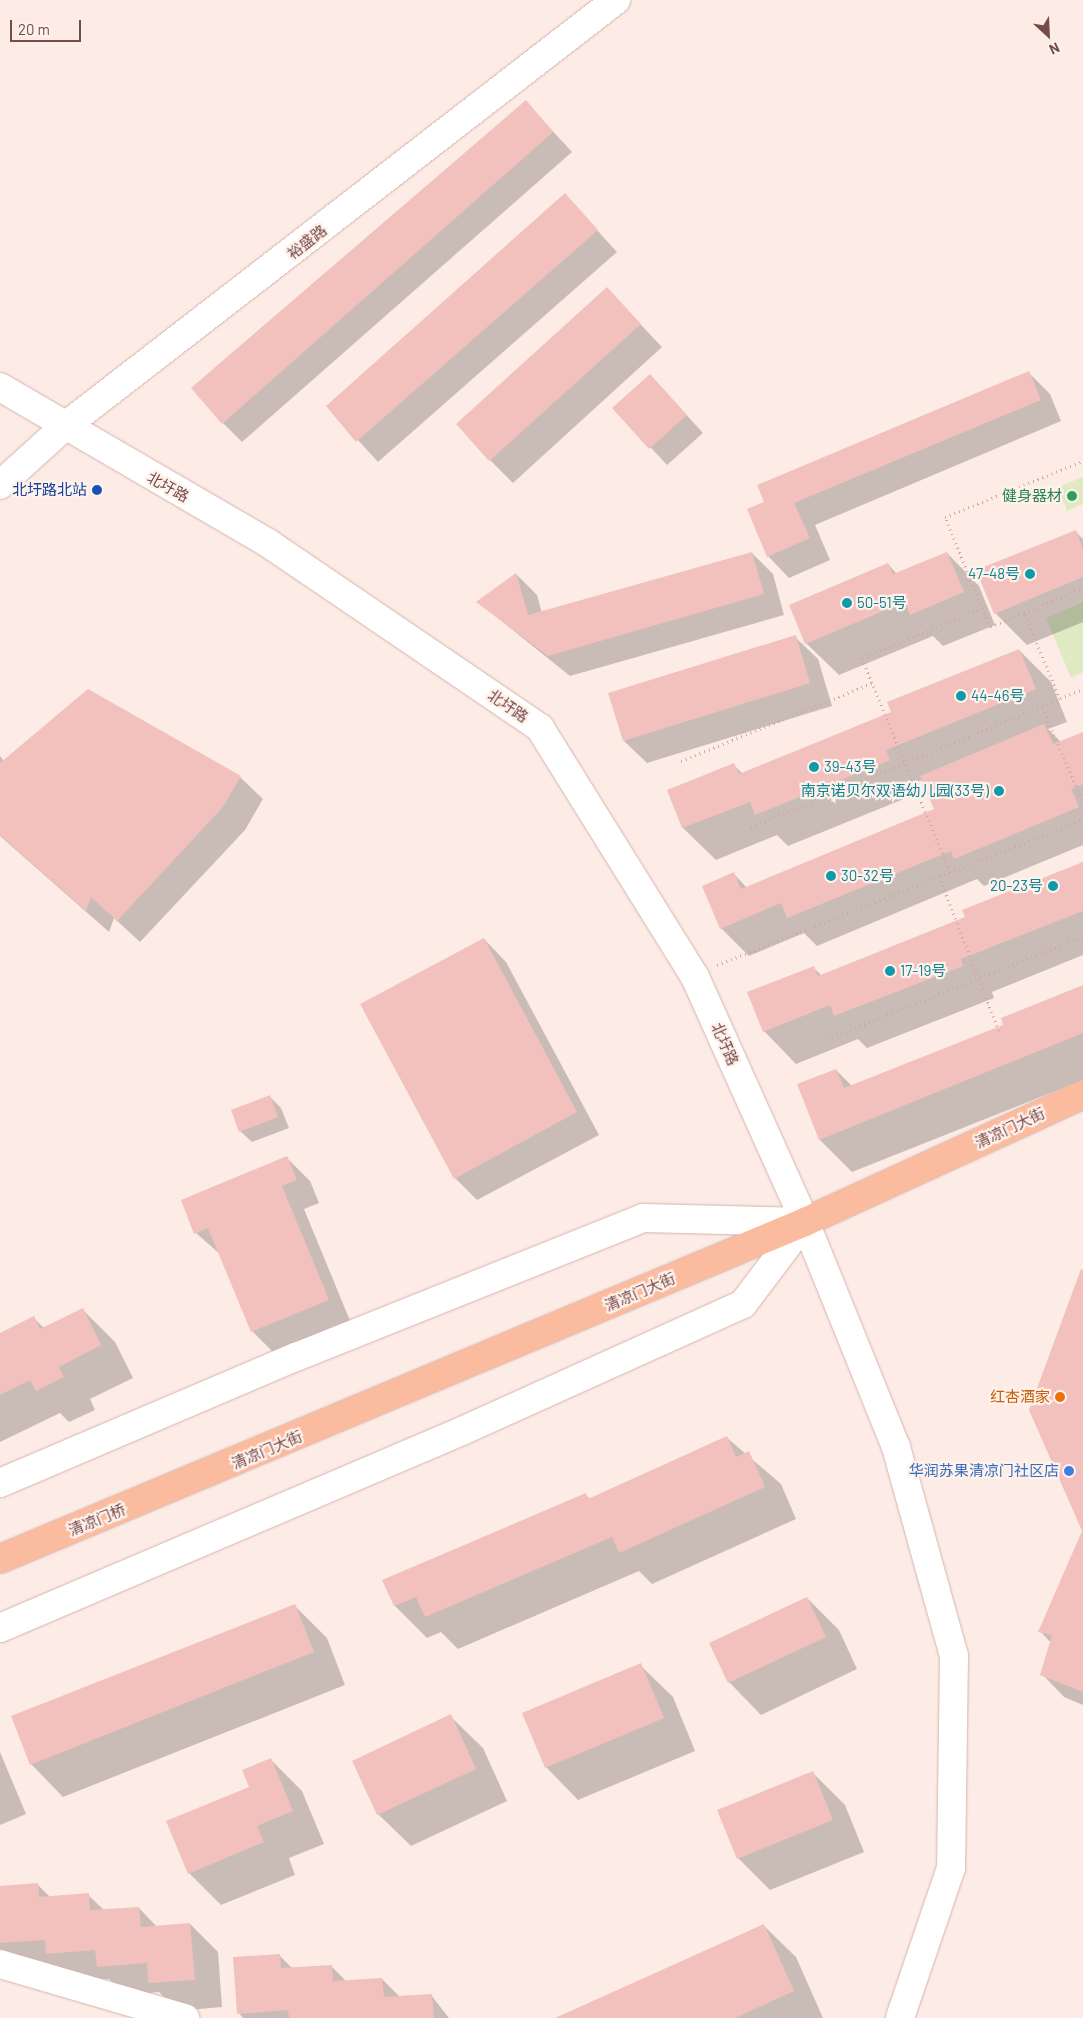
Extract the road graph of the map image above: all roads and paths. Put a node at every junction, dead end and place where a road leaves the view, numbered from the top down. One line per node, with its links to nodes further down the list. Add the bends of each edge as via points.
1 (616, 0): 3 (street, 裕盛路)
2 (0, 387): 3 (street, 北圩路)
3 (64, 428): 5 (street, 裕盛路); 21 (street, 北圩路, via 268,543 540,728)
4 (1083, 461): 7 (path, via 945,517)
5 (0, 485)
6 (1083, 588): 8 (path)
7 (982, 608): 8 (path, via 990,627); 9 (path, via 862,658)
8 (1024, 613): 11 (path)
9 (872, 683): 13 (path); 14 (path)
10 (1083, 690): 11 (path)
11 (1060, 699): 12 (path)
12 (1042, 707): 14 (path); 15 (path)
13 (681, 760)
14 (906, 763): 17 (path); 18 (path)
15 (1083, 802)
16 (1083, 819): 18 (path)
17 (751, 827)
18 (950, 872): 19 (path)
19 (939, 876): 21 (path); 22 (path)
20 (1083, 936): 22 (path)
21 (693, 975): 26 (street, 北圩路)
22 (979, 977): 23 (path); 24 (path)
23 (1000, 1034)
24 (827, 1039)
25 (1083, 1095): 26 (main road, 清凉门大街)
26 (805, 1222): 27 (main road, 清凉门大街); 28 (street, via 642,1218 296,1357); 30 (street, via 742,1304 462,1431); 33 (street, 北圩路, via 896,1447 954,1656 951,1868)
27 (194, 1481): 29 (main road, 清凉门桥)
28 (0, 1483)
29 (0, 1559)
30 (0, 1628)
31 (0, 1964): 32 (street)
32 (185, 2018)
33 (900, 2018)

